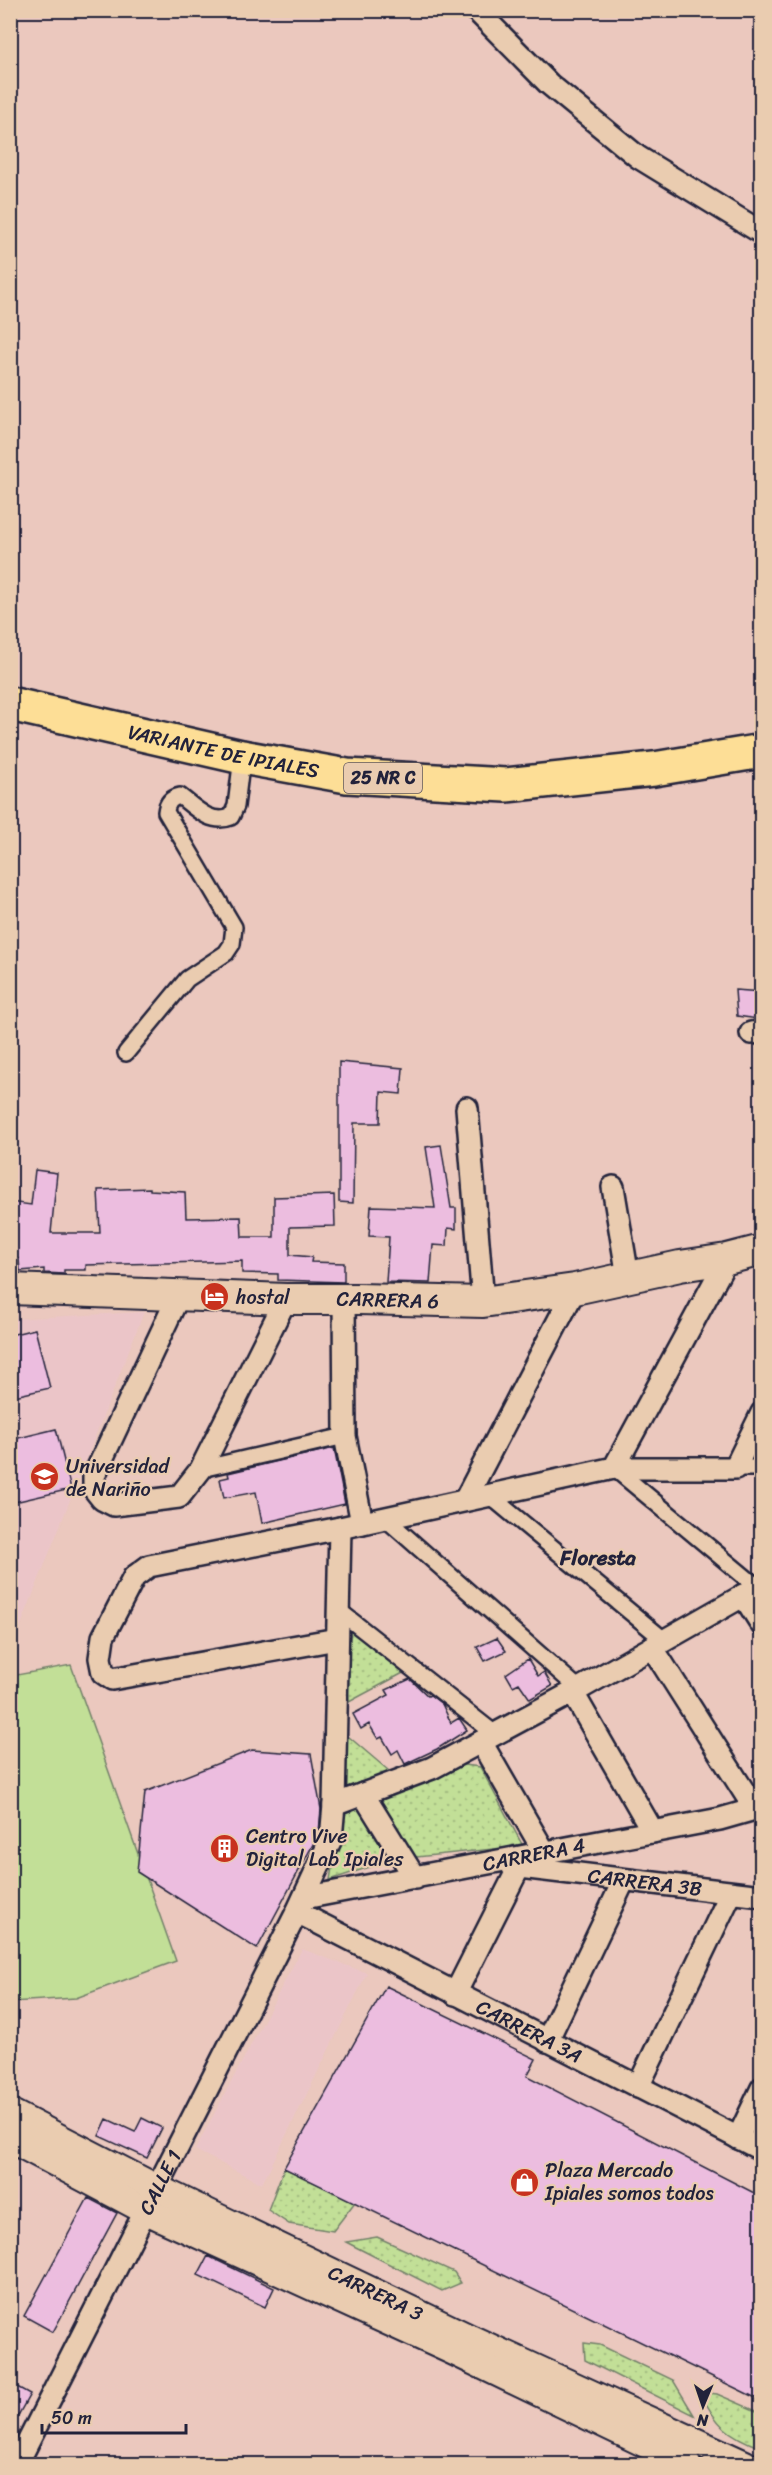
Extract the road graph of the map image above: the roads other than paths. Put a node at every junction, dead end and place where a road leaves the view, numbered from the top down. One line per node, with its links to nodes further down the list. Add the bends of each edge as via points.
1 (476, 10): 2 (street, via 549,84 638,157)
2 (762, 233)
3 (10, 704): 5 (highway, VARIANTE DE IPIALES / 25 NR C)
4 (762, 751): 5 (highway, VARIANTE DE IPIALES / 25 NR C, via 654,769 506,785 346,776)
5 (242, 757): 6 (street, via 231,817 217,820 180,796 169,800 166,806 234,927 232,945 187,979)
6 (126, 1053)
7 (467, 1108): 17 (street)
8 (613, 1187): 11 (street)
9 (762, 1250): 10 (main road, CARRERA 6)
10 (727, 1259): 11 (main road, CARRERA 6); 20 (street)
11 (628, 1277): 13 (main road, CARRERA 6)
12 (10, 1289): 14 (main road, CARRERA 6)
13 (575, 1289): 17 (main road, CARRERA 6); 25 (street)
14 (179, 1295): 15 (main road, CARRERA 6); 23 (street, via 94,1476 94,1489 114,1505 179,1497)
15 (286, 1299): 16 (main road, CARRERA 6); 23 (street)
16 (344, 1299): 17 (main road, CARRERA 6); 19 (street)
17 (483, 1302)
18 (762, 1413): 21 (street)
19 (345, 1436): 23 (street); 27 (street)
20 (614, 1468): 21 (street); 24 (street); 29 (street)
21 (735, 1468): 22 (street)
22 (762, 1468)
23 (201, 1469)
24 (489, 1495): 25 (street); 33 (street)
25 (465, 1500): 26 (street)
26 (385, 1518): 27 (street); 34 (street)
27 (362, 1523): 28 (street)
28 (340, 1528): 30 (street, CALLE 1); 32 (street, via 148,1566 134,1577 103,1637 100,1658 103,1673 112,1679)
29 (754, 1589): 31 (street); 33 (street)
30 (338, 1610): 32 (street, CALLE 1); 35 (street)
31 (762, 1625)
32 (337, 1639): 37 (street, CALLE 1)
33 (658, 1644): 34 (street); 38 (street)
34 (576, 1691): 35 (street); 39 (street)
35 (488, 1738): 36 (street, via 432,1768); 40 (street)
36 (363, 1794): 37 (street); 43 (street)
37 (334, 1805): 47 (street, CALLE 1, via 331,1839)
38 (758, 1808): 39 (street, CARRERA 4)
39 (653, 1833): 40 (street, CARRERA 4)
40 (545, 1853): 41 (street, CARRERA 4)
41 (492, 1864): 42 (street, CARRERA 3B); 43 (street, CARRERA 4)
42 (519, 1867): 44 (street, CARRERA 3B); 48 (street)
43 (415, 1878): 47 (street, CARRERA 4)
44 (624, 1880): 45 (street, CARRERA 3B); 49 (street)
45 (731, 1893): 46 (street, CARRERA 3B); 50 (street)
46 (762, 1896)
47 (300, 1905): 48 (street, CARRERA 3A); 55 (street, CALLE 1)
48 (456, 1994): 49 (street, CARRERA 3A)
49 (547, 2041): 50 (street, CARRERA 3A)
50 (638, 2087): 53 (street, CARRERA 3A)
51 (762, 2088): 53 (street)
52 (16, 2135): 55 (street, CARRERA 3)
53 (738, 2138): 54 (street, CARRERA 3A)
54 (762, 2150)
55 (151, 2199): 56 (street, CALLE 1); 57 (street, CARRERA 3); 58 (street, CARRERA 3, via 468,2337)
56 (16, 2464)
57 (687, 2464)
58 (745, 2464)

